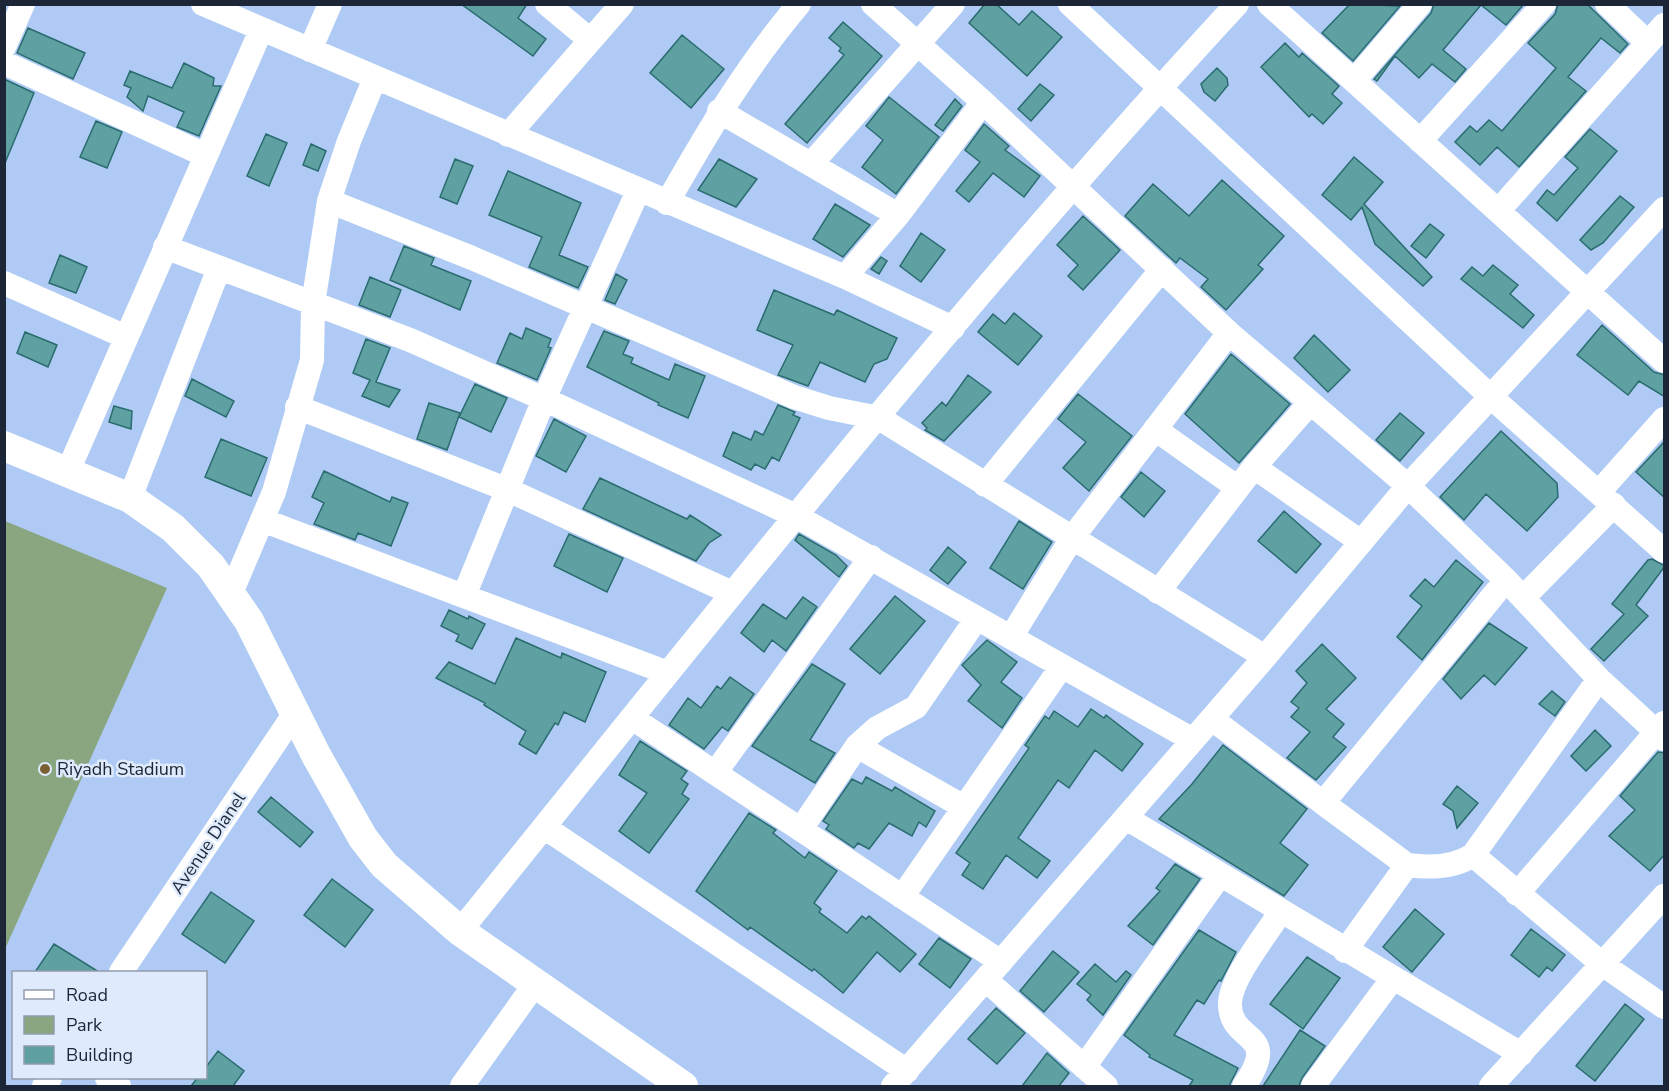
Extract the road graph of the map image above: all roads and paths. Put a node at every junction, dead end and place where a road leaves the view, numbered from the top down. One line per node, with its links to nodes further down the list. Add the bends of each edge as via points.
1 (23, 4): 20 (street)
2 (203, 4): 16 (street)
3 (330, 4): 21 (street)
4 (547, 4): 17 (street)
5 (622, 4): 17 (street)
6 (799, 4): 27 (street)
7 (873, 4): 19 (street)
8 (952, 4): 19 (street)
9 (1070, 4): 25 (street)
10 (1238, 4): 25 (street)
11 (1269, 4): 24 (street)
12 (1420, 4): 24 (street)
13 (1544, 4): 29 (street)
14 (1607, 4): 18 (street)
15 (1665, 25): 18 (street)
16 (261, 30): 21 (street); 30 (street)
17 (589, 39): 28 (street)
18 (1648, 43): 37 (street)
19 (918, 44): 26 (street); 31 (street)
20 (4, 47)
21 (310, 50): 23 (street)
22 (4, 63): 30 (street)
23 (375, 78): 28 (street); 34 (street)
24 (1354, 81): 29 (street)
25 (1161, 87): 32 (street); 51 (street)
26 (983, 102): 32 (street); 38 (street)
27 (719, 111): 31 (street); 35 (street)
28 (508, 135): 33 (street)
29 (1420, 141): 37 (street)
30 (205, 155): 39 (street)
31 (812, 163): 38 (street)
32 (1075, 188): 41 (street); 47 (street)
33 (638, 191): 35 (street); 46 (street)
34 (329, 201): 45 (street); 46 (street)
35 (667, 203): 42 (street)
36 (1665, 209): 44 (street)
37 (1498, 211): 44 (street)
38 (898, 215): 42 (street)
39 (165, 247): 40 (street); 49 (street)
40 (219, 268): 45 (street); 65 (street)
41 (1162, 269): 48 (street); 61 (street)
42 (845, 277): 47 (street)
43 (4, 283): 49 (street)
44 (1588, 292): 50 (street); 51 (street)
45 (313, 304): 52 (street, via 410,340); 54 (street, via 312,360)
46 (586, 306): 52 (street); 55 (street, via 794,397)
47 (953, 328): 55 (street)
48 (1229, 333): 53 (street); 57 (street)
49 (126, 337): 60 (street)
50 (1665, 361)
51 (1491, 397): 62 (street); 66 (street)
52 (544, 399): 64 (street); 67 (street)
53 (1310, 403): 59 (street); 62 (street)
54 (297, 407): 64 (street); 68 (street, via 274,492)
55 (879, 418): 61 (street); 67 (street)
56 (1665, 419): 66 (street)
57 (1155, 429): 63 (street); 69 (street)
58 (4, 446): 60 (street)
59 (1254, 467): 63 (street); 70 (street)
60 (68, 471): 65 (street)
61 (985, 485): 69 (street)
62 (1408, 486): 70 (street); 73 (street)
63 (1238, 488): 74 (street)
64 (506, 489): 76 (street); 77 (street)
65 (130, 498): 75 (street, via 173,528 211,566)
66 (1606, 498): 71 (street); 78 (street)
67 (796, 516): 72 (street); 76 (street)
68 (262, 520): 75 (street); 77 (street)
69 (1072, 538): 74 (street); 80 (street)
70 (1361, 542): 81 (street)
71 (1665, 551)
72 (871, 557): 79 (street); 91 (street)
73 (1506, 580): 78 (street); 92 (street)
74 (1158, 592): 81 (street)
75 (231, 593): 85 (street)
76 (732, 593): 83 (street)
77 (464, 596): 83 (street)
78 (1523, 598): 84 (street)
79 (977, 618): 80 (street); 90 (street, via 916,707 877,728)
80 (1011, 637): 82 (street)
81 (1265, 657): 87 (street)
82 (1062, 666): 89 (street); 93 (street)
83 (668, 673): 86 (street)
84 (1599, 679): 88 (street); 97 (street)
85 (295, 713): 104 (street, via 363,838 384,865); 107 (street, Avenue Dianel)
86 (632, 718): 91 (street); 95 (street)
87 (1212, 719): 89 (street); 92 (street)
88 (1662, 731): 100 (street)
89 (1193, 740): 94 (street)
90 (856, 746): 93 (street); 96 (street)
91 (715, 773): 96 (street)
92 (1323, 803): 98 (street)
93 (964, 807): 102 (street)
94 (1126, 818): 99 (street); 108 (street)
95 (544, 827): 104 (street); 114 (street)
96 (801, 829): 102 (street)
97 (1473, 855): 98 (street, via 1464,861 1425,868); 100 (street)
98 (1407, 865): 105 (street)
99 (1220, 875): 103 (street); 113 (street)
100 (1517, 894): 106 (street)
101 (1665, 896): 106 (street)
102 (902, 897): 108 (street)
103 (1281, 911): 105 (street); 118 (street, via 1234,985 1230,1004 1233,1017 1258,1048 1260,1061)
104 (460, 931): 110 (street)
105 (1345, 951): 109 (street)
106 (1602, 964): 111 (street); 112 (street)
107 (122, 971)
108 (993, 971): 113 (street); 114 (street)
109 (1393, 978): 112 (street); 119 (street)
110 (535, 984): 115 (street); 116 (street)
111 (1665, 1007)
112 (1521, 1054): 120 (street)
113 (1084, 1067): 117 (street)
114 (900, 1078)
115 (462, 1086)
116 (683, 1086)
117 (1106, 1086)
118 (1244, 1086)
119 (1313, 1086)
120 (1491, 1086)

